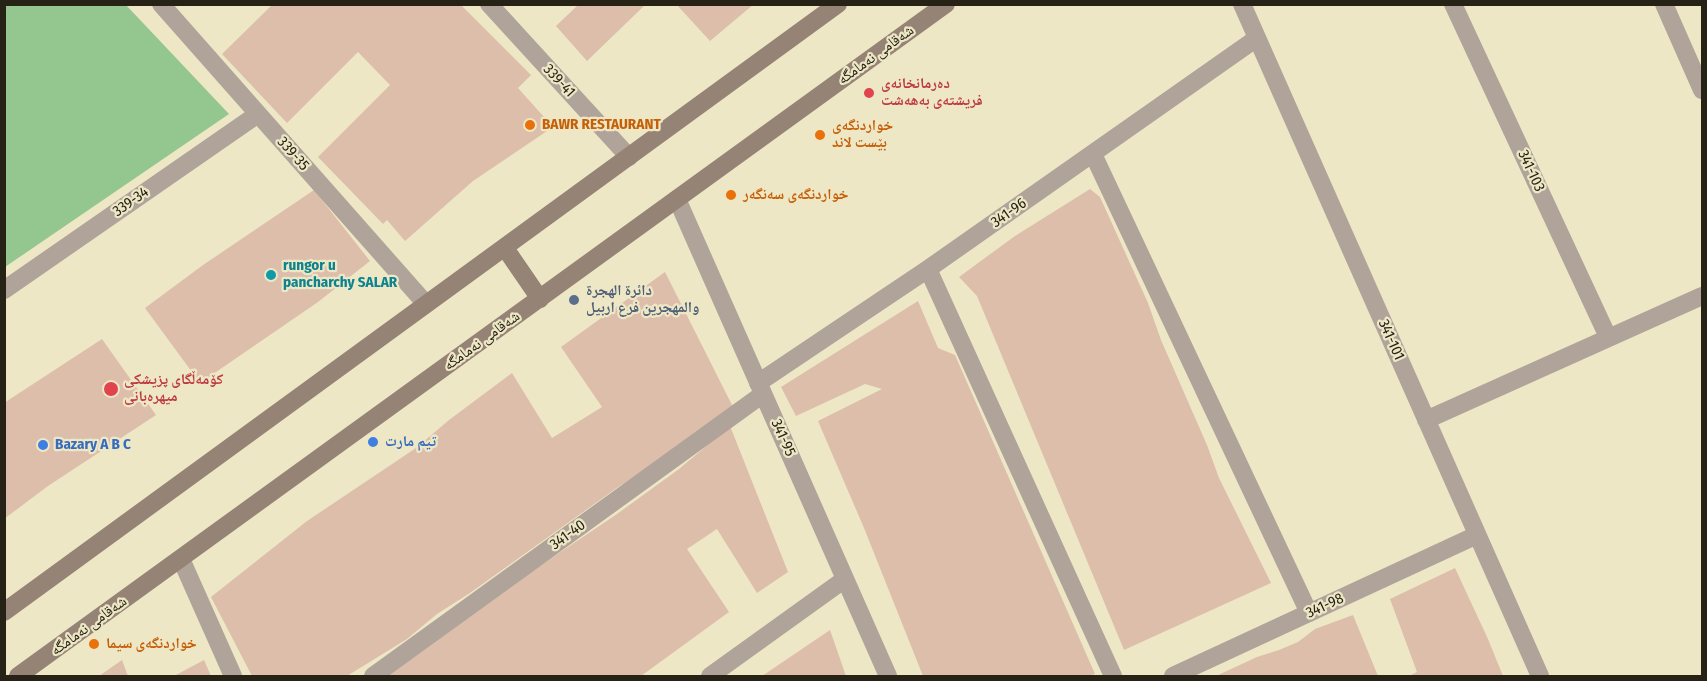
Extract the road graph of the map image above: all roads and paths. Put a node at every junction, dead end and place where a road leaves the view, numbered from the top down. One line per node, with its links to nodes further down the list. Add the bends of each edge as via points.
1 (161, 4): 10 (street, 339-35)
2 (489, 4): 12 (street, 339-41)
3 (838, 4): 12 (main road)
4 (946, 4): 13 (main road, شەقامی نەمامگە)
5 (1242, 4): 8 (street, 341-101)
6 (1453, 4): 20 (street, 341-103)
7 (1664, 4): 9 (street)
8 (1257, 38): 11 (street, 341-96); 22 (street, 341-101)
9 (1702, 90)
10 (258, 114): 16 (street, 339-34); 19 (street, 339-35)
11 (1093, 154): 15 (street, 341-96); 27 (street)
12 (629, 157): 14 (main road)
13 (677, 199): 18 (main road, شەقامی نەمامگە); 21 (street, 341-95)
14 (505, 248): 18 (main road); 19 (main road)
15 (928, 270): 21 (street, 341-96); 33 (street)
16 (4, 290)
17 (1702, 296): 20 (street)
18 (540, 299): 24 (main road, شەقامی نەمامگە)
19 (426, 304): 26 (main road)
20 (1608, 337): 22 (street)
21 (761, 388): 25 (street, 341-95); 30 (street, 341-40)
22 (1426, 420): 23 (street, 341-101)
23 (1478, 535): 27 (street, 341-98); 35 (street, 341-101)
24 (181, 559): 28 (main road, شەقامی نەمامگە); 29 (street)
25 (845, 579): 31 (street); 32 (street, 341-95)
26 (4, 612)
27 (1309, 614): 34 (street, 341-98)
28 (24, 675)
29 (233, 676)
30 (373, 676)
31 (710, 676)
32 (888, 676)
33 (1113, 676)
34 (1173, 676)
35 (1540, 676)

